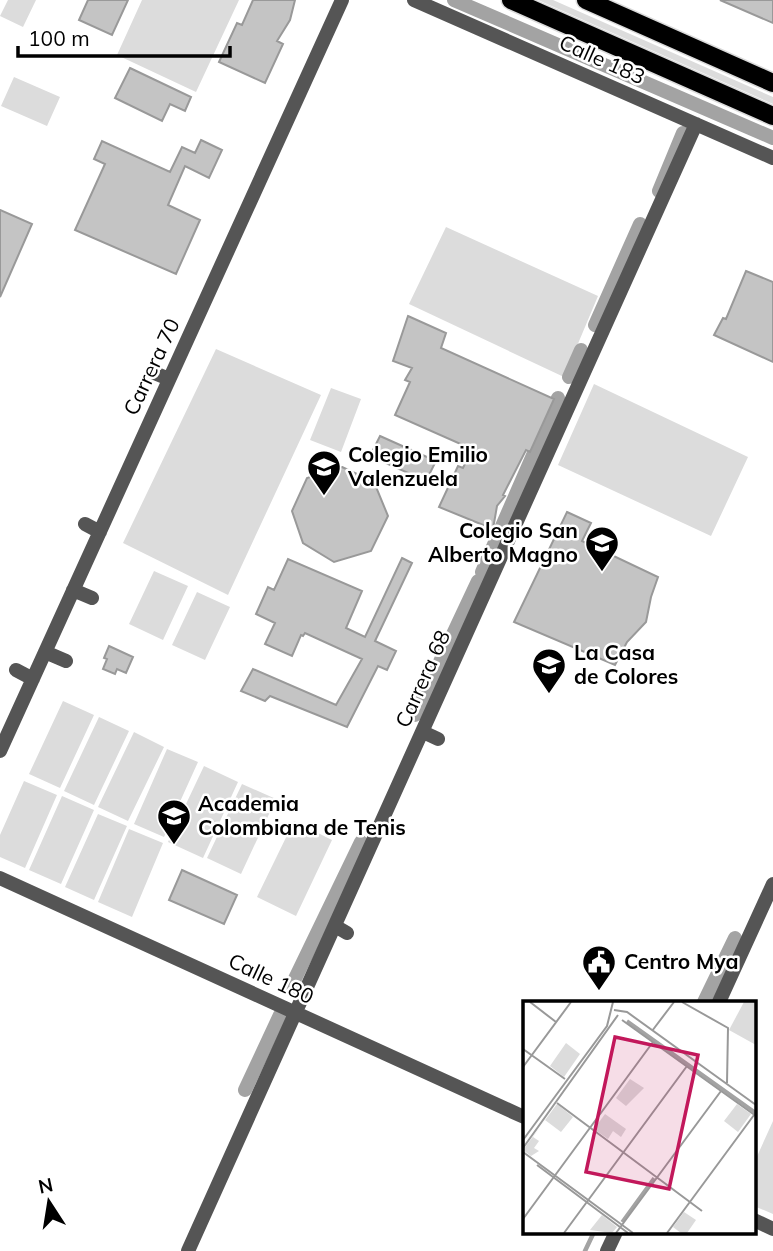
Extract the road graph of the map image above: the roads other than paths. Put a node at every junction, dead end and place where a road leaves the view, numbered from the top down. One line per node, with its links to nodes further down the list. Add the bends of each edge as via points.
1 (342, 0): 10 (street, Carrera 70)
2 (414, 0): 7 (street, Calle 183)
3 (511, 0): 6 (main road)
4 (586, 0): 5 (main road)
5 (773, 83)
6 (773, 116)
7 (696, 124): 8 (street, Calle 183); 19 (street, Carrera 68)
8 (773, 158)
9 (152, 372): 10 (street)
10 (170, 379): 12 (street, Carrera 70)
11 (85, 524): 12 (street)
12 (100, 532): 13 (street, Carrera 70)
13 (73, 590): 14 (street); 15 (street, Carrera 70)
14 (92, 598)
15 (45, 652): 16 (street); 18 (street, Carrera 70)
16 (66, 661)
17 (16, 670): 18 (street)
18 (33, 679): 21 (street, Carrera 70)
19 (423, 732): 20 (street); 25 (street, Carrera 68, via 342,929)
20 (438, 739)
21 (0, 751)
22 (0, 878): 25 (street, Calle 180)
23 (773, 884): 24 (street)
24 (720, 1001)
25 (296, 1013): 26 (street, Calle 180); 30 (street, Carrera 68)
26 (523, 1117)
27 (756, 1221): 28 (street)
28 (773, 1229)
29 (615, 1234): 31 (street)
30 (188, 1251)
31 (607, 1251)

